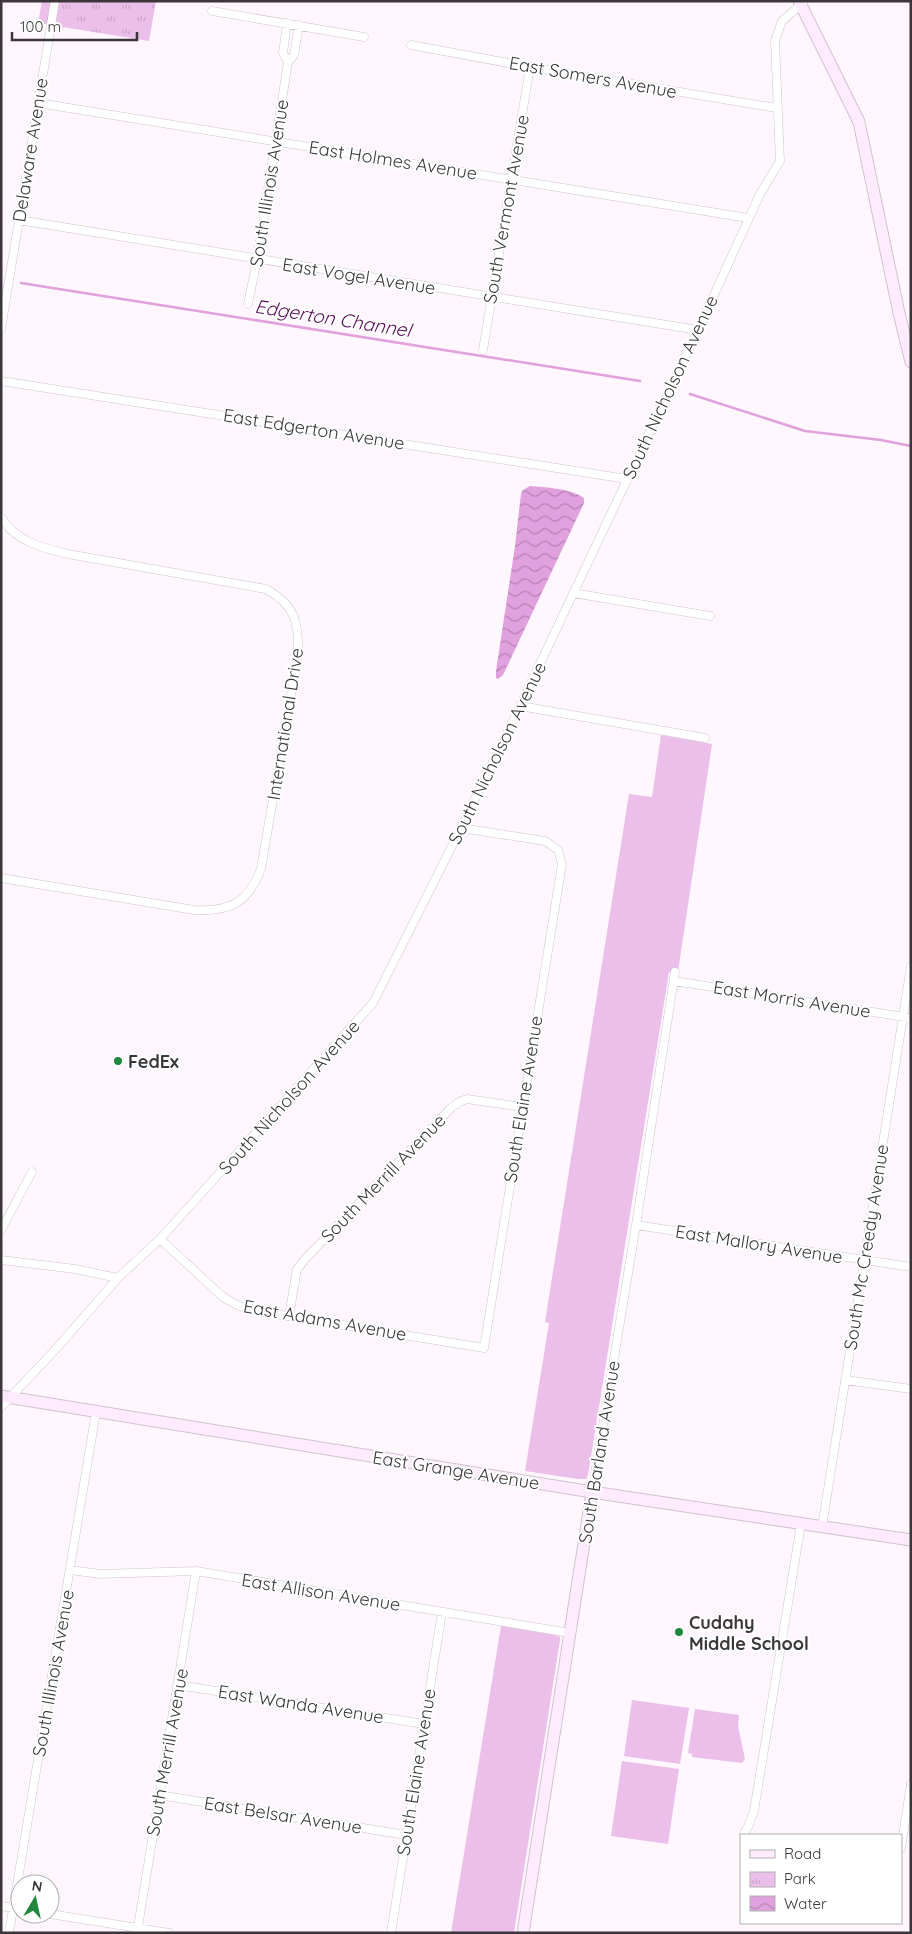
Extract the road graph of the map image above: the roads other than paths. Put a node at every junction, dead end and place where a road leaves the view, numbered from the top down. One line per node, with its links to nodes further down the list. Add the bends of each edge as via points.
1 (55, 1): 10 (street, Delaware Avenue)
2 (802, 2): 11 (street, South Nicholson Avenue, via 782,22 775,41); 22 (street, via 859,122)
3 (212, 11): 4 (street)
4 (287, 23): 5 (street); 8 (street, South Illinois Avenue, via 283,53)
5 (299, 25): 6 (street); 8 (street, South Illinois Avenue, via 294,56)
6 (364, 37)
7 (411, 45): 9 (street, East Somers Avenue)
8 (288, 62): 12 (street, South Illinois Avenue)
9 (530, 67): 11 (street, East Somers Avenue); 13 (street, South Vermont Avenue)
10 (38, 102): 12 (street, East Holmes Avenue); 15 (street, Delaware Avenue)
11 (776, 108): 14 (street, South Nicholson Avenue, via 780,161)
12 (276, 141): 13 (street, East Holmes Avenue); 16 (street, South Illinois Avenue)
13 (511, 179): 14 (street, East Holmes Avenue); 17 (street, South Vermont Avenue)
14 (748, 218): 20 (street, South Nicholson Avenue)
15 (19, 220): 16 (street, East Vogel Avenue); 19 (street, Delaware Avenue)
16 (257, 260): 17 (street, East Vogel Avenue); 18 (street, South Illinois Avenue)
17 (491, 297): 20 (street, East Vogel Avenue); 21 (street, South Vermont Avenue)
18 (248, 304)
19 (1, 329)
20 (698, 330): 24 (street, South Nicholson Avenue)
21 (483, 350)
22 (911, 362)
23 (1, 381): 24 (street, East Edgerton Avenue)
24 (627, 479): 26 (street, South Nicholson Avenue)
25 (1, 517): 31 (street, International Drive, via 18,535 45,548 266,590 287,603 299,637 261,868 254,885 241,900 225,909 194,910)
26 (574, 593): 27 (street); 28 (street, South Nicholson Avenue)
27 (710, 616)
28 (520, 706): 29 (street); 30 (street, South Nicholson Avenue)
29 (705, 738)
30 (462, 828): 36 (street, South Elaine Avenue, via 545,842 558,850 562,864); 40 (street, South Nicholson Avenue, via 373,1003)
31 (1, 878)
32 (911, 966): 35 (street, South Mc Creedy Avenue)
33 (675, 972): 34 (street, South Barland Avenue)
34 (674, 981): 35 (street, East Morris Avenue); 38 (street, South Barland Avenue)
35 (907, 1018): 42 (street, South Mc Creedy Avenue)
36 (522, 1107): 45 (street, South Merrill Avenue, via 467,1099 451,1108 302,1263 294,1279); 46 (street, South Elaine Avenue)
37 (32, 1172): 39 (street)
38 (636, 1225): 42 (street, East Mallory Avenue); 52 (street, South Barland Avenue)
39 (1, 1230)
40 (160, 1239): 44 (street, South Nicholson Avenue); 45 (street, East Adams Avenue, via 223,1298 239,1306)
41 (1, 1260): 44 (street)
42 (864, 1260): 43 (street, East Mallory Avenue); 47 (street, South Mc Creedy Avenue)
43 (911, 1267)
44 (118, 1278): 49 (street, South Nicholson Avenue)
45 (289, 1316): 46 (street, East Adams Avenue)
46 (484, 1348)
47 (845, 1380): 48 (street); 54 (street, South Mc Creedy Avenue)
48 (911, 1389)
49 (6, 1397): 50 (street, South Nicholson Avenue); 51 (street, East Grange Avenue)
50 (1, 1407)
51 (96, 1412): 52 (street, East Grange Avenue); 56 (street, South Illinois Avenue)
52 (592, 1492): 53 (street, East Grange Avenue); 59 (street, South Barland Avenue)
53 (801, 1524): 54 (street, East Grange Avenue); 64 (street, via 754,1811)
54 (822, 1527): 55 (street, East Grange Avenue)
55 (911, 1540)
56 (71, 1570): 57 (street, East Allison Avenue, via 100,1574); 67 (street, South Illinois Avenue)
57 (196, 1571): 58 (street, East Allison Avenue); 60 (street, South Merrill Avenue)
58 (442, 1612): 59 (street, East Allison Avenue); 61 (street, South Elaine Avenue)
59 (570, 1632): 72 (street, South Barland Avenue)
60 (178, 1685): 61 (street, East Wanda Avenue); 63 (street, South Merrill Avenue)
61 (424, 1724): 65 (street, South Elaine Avenue)
62 (911, 1784): 66 (street)
63 (159, 1795): 65 (street, East Belsar Avenue); 69 (street, South Merrill Avenue)
64 (744, 1832)
65 (406, 1835): 71 (street, South Elaine Avenue)
66 (902, 1842)
67 (22, 1874)
68 (60, 1916): 69 (street)
69 (137, 1930): 70 (street)
70 (169, 1933)
71 (391, 1933)
72 (523, 1933)

